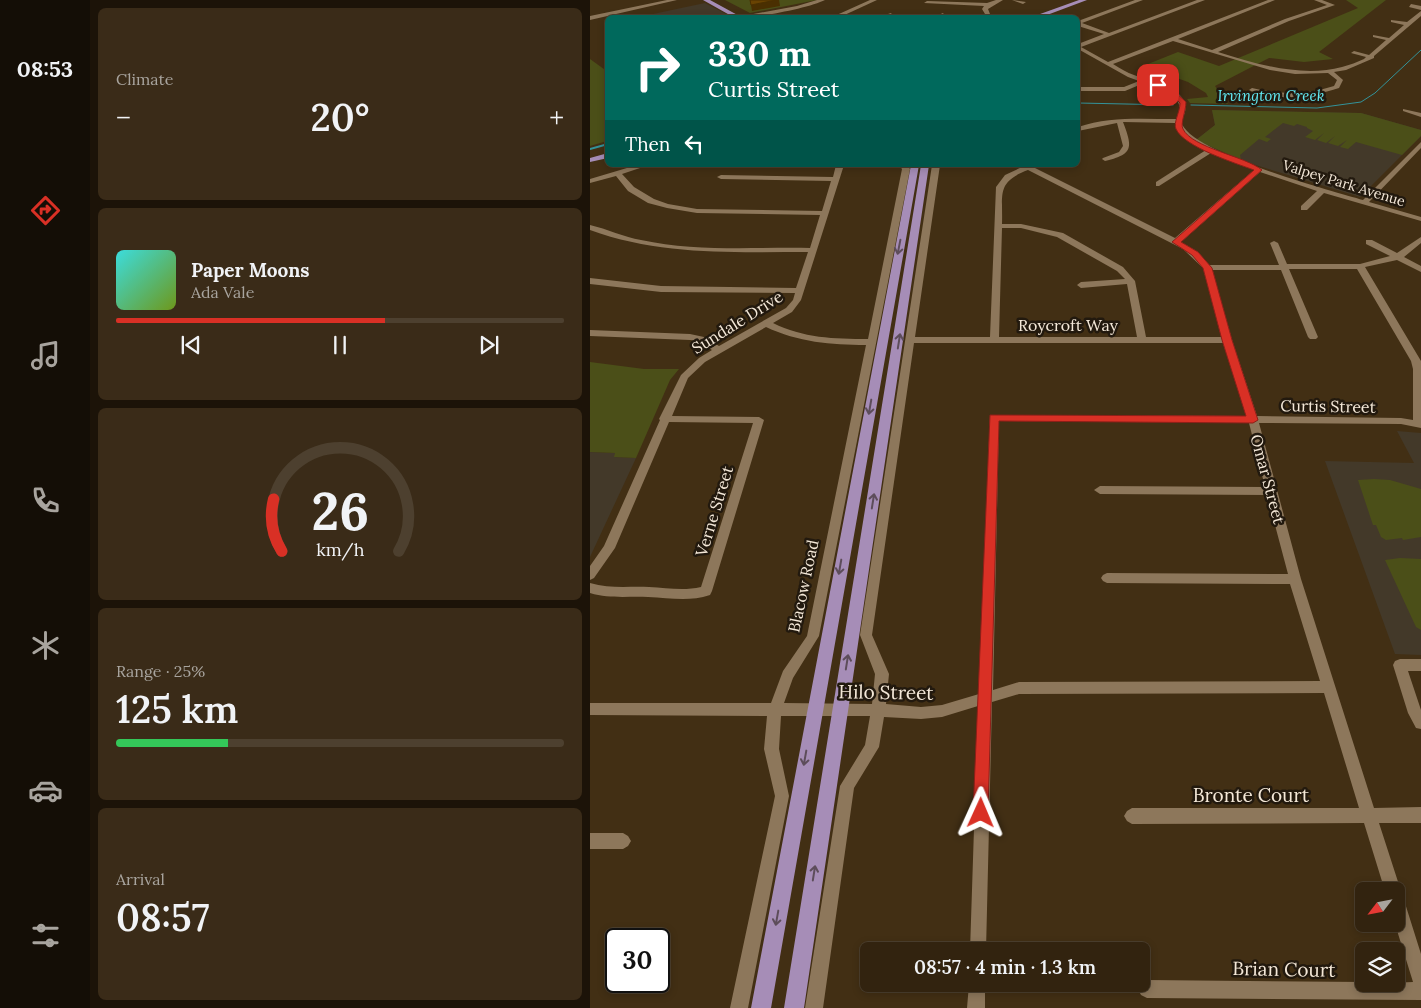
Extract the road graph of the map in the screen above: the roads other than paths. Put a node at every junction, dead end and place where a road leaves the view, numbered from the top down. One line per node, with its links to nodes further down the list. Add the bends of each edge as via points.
1 (674, 0): 12 (street)
2 (706, 0): 25 (main road)
3 (716, 0): 26 (main road)
4 (822, 0): 21 (street)
5 (874, 0): 17 (street)
6 (1000, 0): 18 (street)
7 (1014, 0): 15 (street)
8 (1140, 0): 35 (street)
9 (1202, 0): 38 (street)
10 (1268, 0): 40 (street)
11 (1316, 0): 44 (street, via 1332,5)
12 (666, 1): 33 (street)
13 (1086, 1): 31 (main road); 32 (main road)
14 (849, 2): 17 (street)
15 (1023, 2)
16 (927, 3): 18 (street)
17 (862, 5): 23 (street)
18 (988, 5): 30 (street, via 985,9)
19 (1411, 6): 20 (street)
20 (1421, 8)
21 (777, 10): 27 (street); 28 (street)
22 (834, 11): 23 (street)
23 (842, 13): 29 (street)
24 (1421, 13): 37 (street)
25 (740, 15)
26 (741, 15)
27 (753, 15)
28 (785, 15)
29 (838, 15)
30 (988, 15)
31 (1042, 15)
32 (1051, 15)
33 (590, 18)
34 (1393, 21): 37 (street)
35 (1080, 22)
36 (1080, 24): 38 (street)
37 (1409, 24): 41 (street)
38 (1111, 35): 42 (street)
39 (1375, 36): 41 (street)
40 (1173, 38): 44 (street); 47 (street)
41 (1391, 40): 46 (street)
42 (1080, 46)
43 (1080, 48): 47 (street)
44 (1214, 51): 48 (street, via 1274,68)
45 (1354, 53): 46 (street)
46 (1372, 57): 48 (street, via 1356,66)
47 (1107, 64): 49 (street)
48 (1329, 71): 51 (street, via 1340,80 1337,87 1325,92 1263,93)
49 (1143, 81): 50 (street, via 1125,89); 55 (street, via 1178,96 1183,102 1183,113)
50 (1080, 89)
51 (1252, 90)
52 (1405, 110): 53 (street)
53 (1421, 115)
54 (1119, 120): 55 (street); 56 (street); 62 (street, via 1128,148)
55 (1178, 122): 59 (street, Valpey Park Avenue, via 1185,136)
56 (1080, 127)
57 (1421, 144): 79 (street)
58 (605, 150): 60 (main road)
59 (1210, 150): 72 (street, Valpey Park Avenue); 77 (street)
60 (590, 154)
61 (605, 156): 63 (main road)
62 (1105, 159)
63 (590, 160)
64 (638, 167): 73 (street)
65 (839, 167): 75 (street, Sundale Drive)
66 (904, 167): 106 (street, Blacow Road)
67 (915, 167): 121 (main road, Blacow Road, one-way to 121)
68 (925, 167): 122 (main road, one-way to 68)
69 (936, 167): 102 (street)
70 (1024, 167): 83 (street, via 1002,180)
71 (1028, 167): 86 (street, Omar Street)
72 (1259, 170): 78 (street, Valpey Park Avenue); 86 (street)
73 (617, 173): 76 (street); 81 (street, via 650,201 667,206 697,211)
74 (721, 177): 75 (street)
75 (836, 179): 81 (street, Sundale Drive)
76 (590, 181)
77 (1159, 184)
78 (1323, 190): 79 (street, Valpey Park Avenue); 80 (street)
79 (1365, 202): 82 (street, Valpey Park Avenue)
80 (1304, 208)
81 (825, 213): 89 (street, Sundale Drive)
82 (1421, 219)
83 (999, 226): 96 (street, via 1021,226 1060,235 1120,269); 103 (street)
84 (590, 227): 89 (street, via 612,237 677,248)
85 (1421, 240): 90 (street)
86 (1176, 242): 92 (street, Omar Street, via 1195,254)
87 (1274, 242): 93 (street)
88 (1369, 242): 90 (street)
89 (814, 250): 98 (street, Sundale Drive)
90 (1398, 257): 91 (street); 94 (street)
91 (1360, 266): 93 (street); 110 (street, via 1416,361)
92 (1207, 268): 93 (street); 105 (street, Omar Street)
93 (1284, 268): 101 (street)
94 (1421, 269)
95 (590, 280): 98 (street, via 661,288)
96 (1131, 281): 97 (street); 104 (street)
97 (1081, 285)
98 (801, 291): 99 (street, Sundale Drive, via 789,310)
99 (765, 323): 106 (street, via 806,339); 107 (street, Sundale Drive)
100 (590, 333): 107 (street, via 690,337)
101 (1314, 337)
102 (910, 340): 103 (street, Roycroft Way); 123 (street, via 866,635 882,674)
103 (994, 340): 104 (street, Roycroft Way)
104 (1142, 340): 105 (street, Roycroft Way)
105 (1227, 340): 109 (street, Omar Street)
106 (870, 342): 124 (street, Blacow Road, via 813,636 787,676)
107 (719, 350): 108 (street, Sundale Drive, via 684,377)
108 (664, 420): 113 (street, Sundale Drive, via 609,548); 116 (street, Verne Street, via 759,420 706,592 692,596 646,592 614,594)
109 (1253, 420): 110 (street, Curtis Street); 112 (street, Omar Street); 119 (street, Curtis Street, via 994,417)
110 (1419, 424)
111 (1100, 490): 112 (street)
112 (1272, 491): 115 (street, Omar Street)
113 (590, 575)
114 (1107, 578): 115 (street)
115 (1295, 579): 118 (street, Omar Street)
116 (590, 588)
117 (1421, 665): 125 (street, via 1400,665)
118 (1329, 688): 119 (street, Hilo Street, via 1019,688); 126 (street, Omar Street)
119 (984, 700): 123 (street, Hilo Street, via 921,713); 133 (street)
120 (590, 709): 124 (street, Hilo Street)
121 (814, 710): 122 (street, Hilo Street); 124 (street, Hilo Street); 139 (main road, Blacow Road, one-way to 139)
122 (839, 710): 123 (street, Hilo Street); 140 (main road, one-way to 122)
123 (878, 710): 141 (street, via 872,747 847,786)
124 (776, 711): 138 (street, Blacow Road, via 771,741 782,796)
125 (1421, 723)
126 (1370, 815): 127 (street, Bronte Court); 128 (street, Bronte Court); 131 (street, Omar Street)
127 (1421, 815)
128 (1132, 816)
129 (590, 841): 130 (street)
130 (624, 841)
131 (1391, 882)
132 (1405, 930): 134 (street)
133 (978, 942)
134 (1421, 982)
135 (1150, 989): 136 (street, Brian Court)
136 (1421, 991)
137 (977, 992): 142 (street)
138 (739, 1008)
139 (761, 1008)
140 (794, 1008)
141 (814, 1008)
142 (976, 1008)

